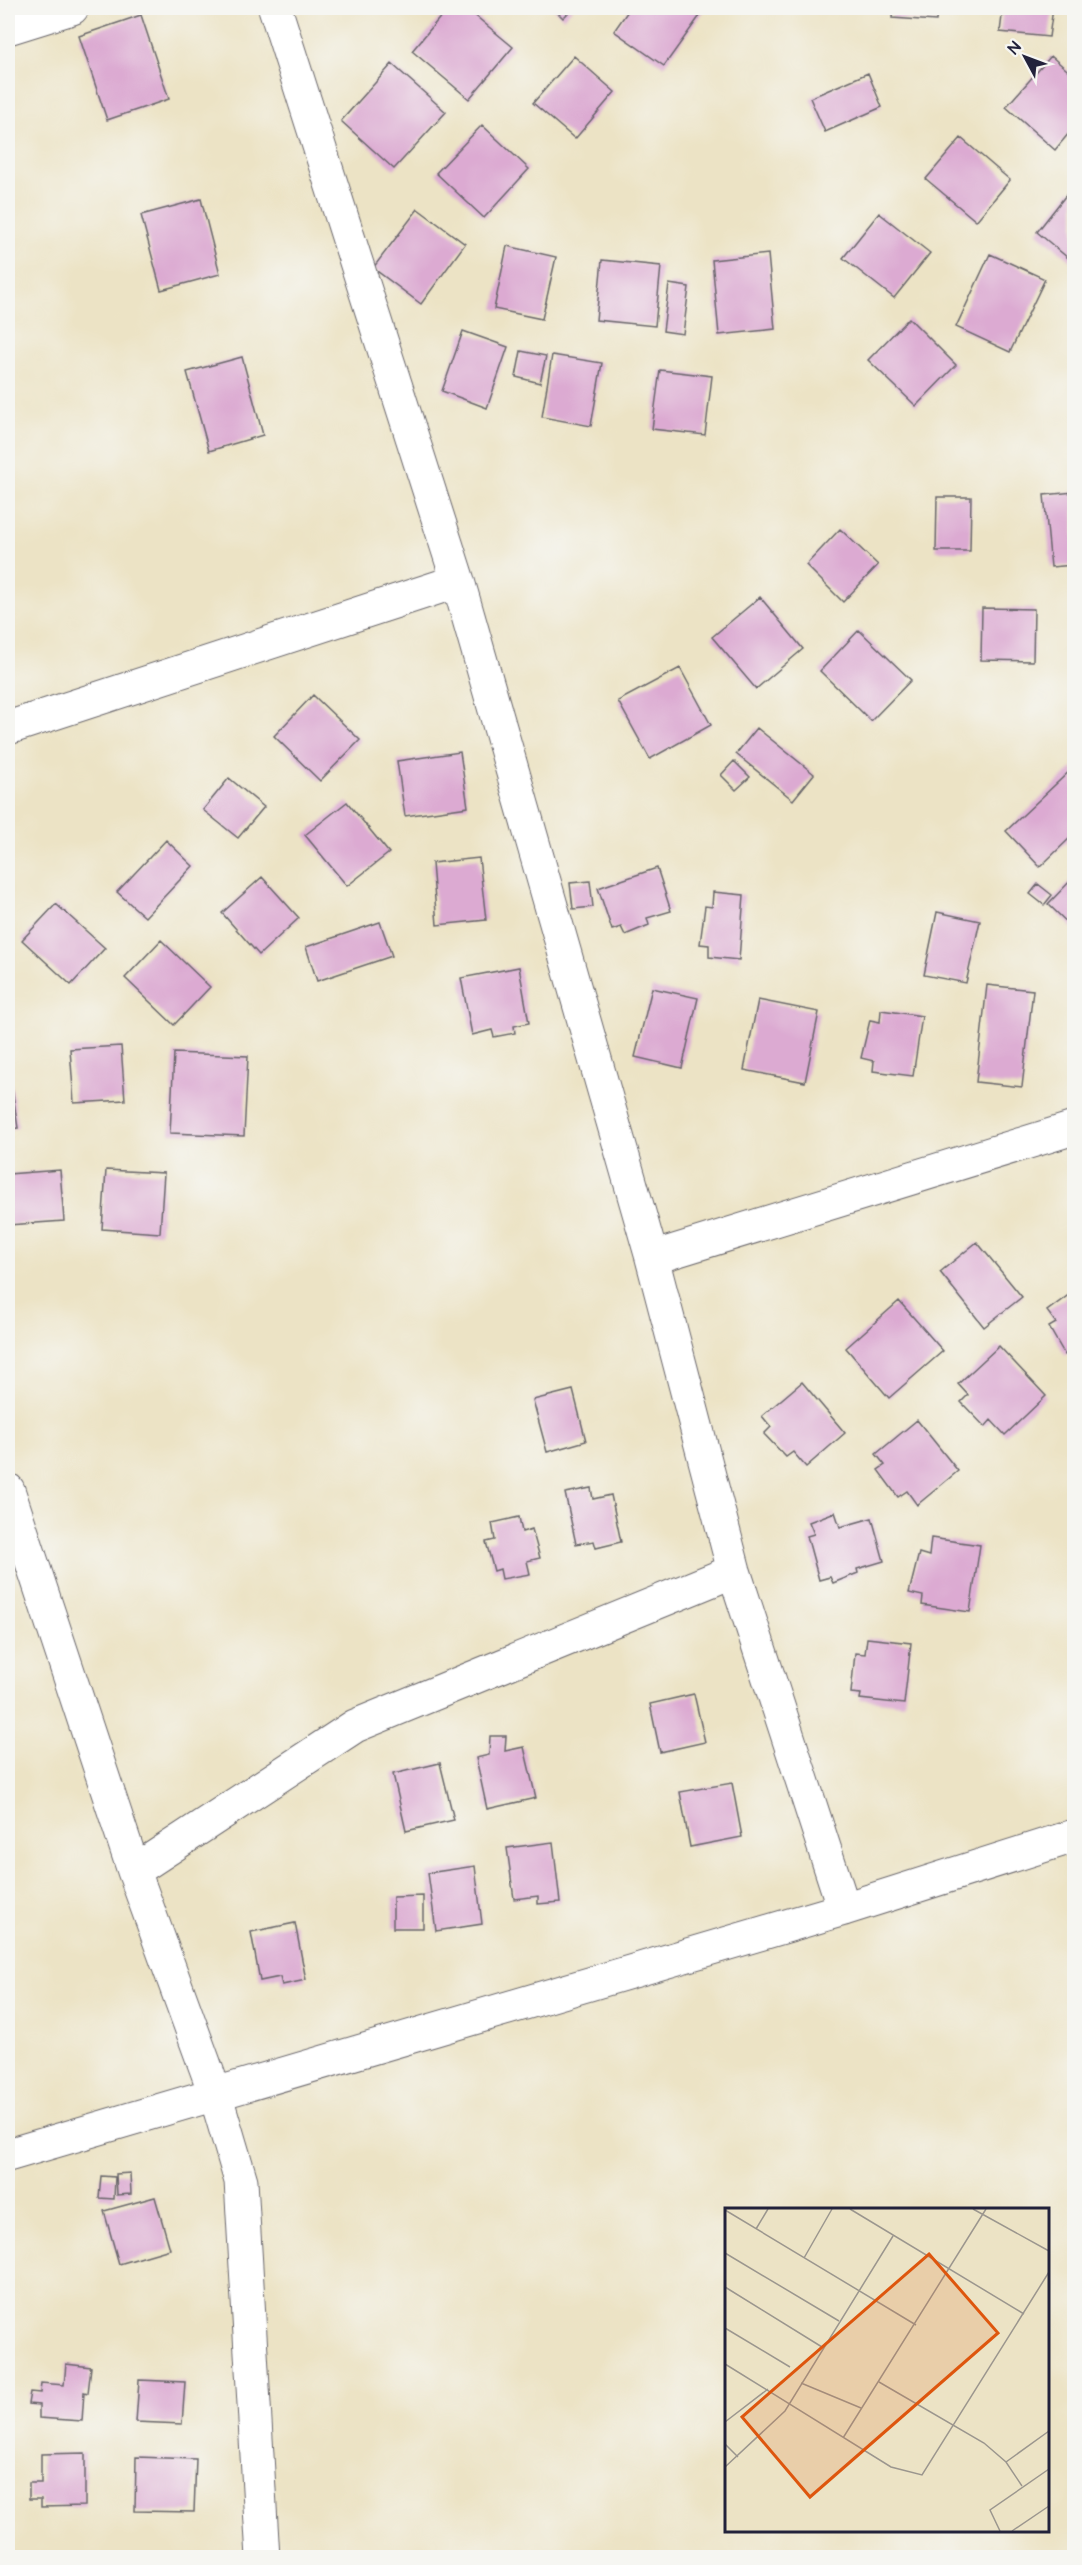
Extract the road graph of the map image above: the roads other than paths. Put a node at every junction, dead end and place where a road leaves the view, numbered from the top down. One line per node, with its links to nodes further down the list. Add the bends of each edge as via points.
1 (72, 8): 3 (street)
2 (275, 8): 4 (street)
3 (8, 28)
4 (458, 581): 5 (street); 7 (street)
5 (8, 728)
6 (1074, 1128): 7 (street)
7 (652, 1258): 9 (street)
8 (8, 1490): 11 (street)
9 (734, 1570): 11 (street, via 355,1726); 12 (street)
10 (1074, 1836): 12 (street)
11 (134, 1871): 13 (street)
12 (844, 1909): 13 (street)
13 (215, 2093): 14 (street); 15 (street, via 241,2181)
14 (8, 2155)
15 (263, 2558)

